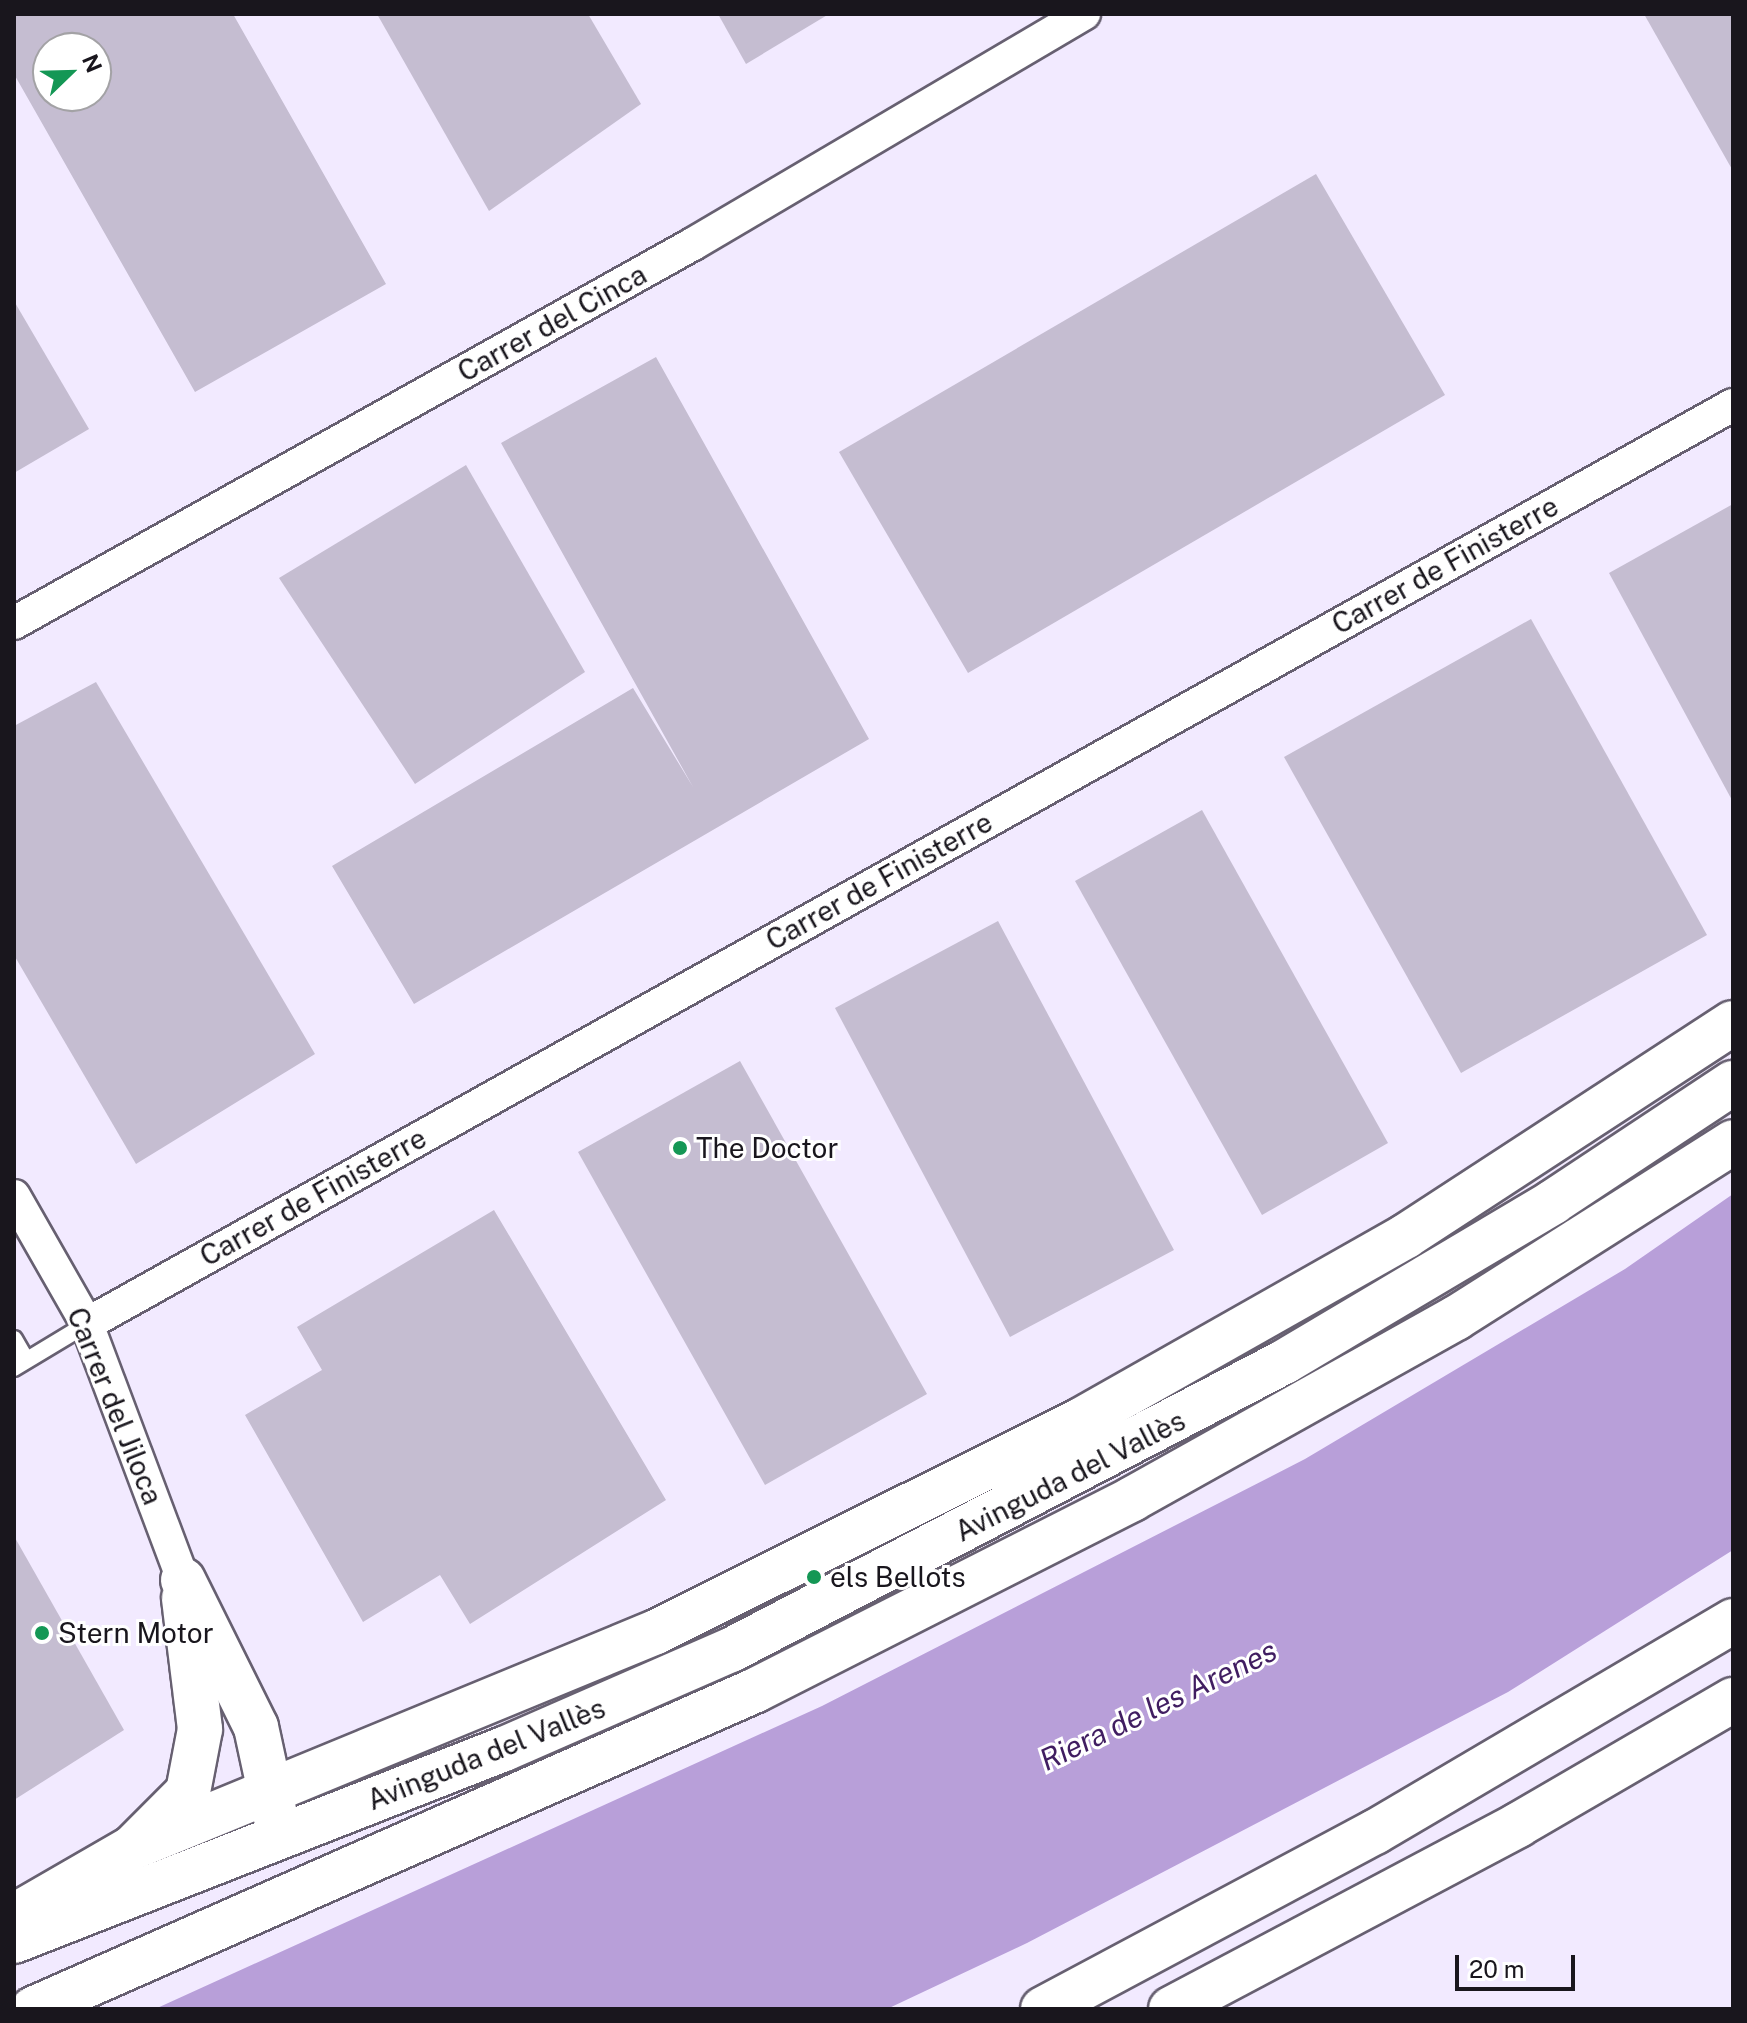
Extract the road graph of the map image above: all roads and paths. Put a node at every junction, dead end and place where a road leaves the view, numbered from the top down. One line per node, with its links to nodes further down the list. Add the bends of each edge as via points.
1 (1084, 14): 3 (street, Carrer del Cinca, via 693,244)
2 (1733, 405): 8 (street, Carrer de Finisterre)
3 (14, 623)
4 (1733, 1023): 15 (main road, via 1406,1236 1081,1420 656,1632)
5 (1733, 1083): 16 (main road, Avinguda del Vallès, via 1427,1278 1104,1461 659,1683)
6 (1733, 1142): 20 (main road, Avinguda del Vallès, via 1456,1318 1132,1499 756,1690)
7 (14, 1196): 8 (street, Carrer del Jiloca)
8 (87, 1324): 10 (lane, Carrer de Finisterre); 11 (street, Carrer del Jiloca)
9 (14, 1339): 10 (lane, Carrer de Finisterre)
10 (20, 1364)
11 (183, 1580): 14 (main road); 15 (main road, via 234,1672)
12 (1733, 1621): 22 (main road, via 1375,1832)
13 (1733, 1700): 23 (main road, via 1505,1833)
14 (200, 1742): 15 (main road); 17 (main road, via 188,1792)
15 (271, 1773): 16 (main road); 17 (main road)
16 (272, 1842): 19 (main road, Avinguda del Vallès); 20 (main road, via 248,1879)
17 (132, 1848): 18 (main road)
18 (14, 1916)
19 (14, 1941)
20 (162, 1950): 21 (main road, Avinguda del Vallès)
21 (33, 2009)
22 (1043, 2009)
23 (1171, 2009)

